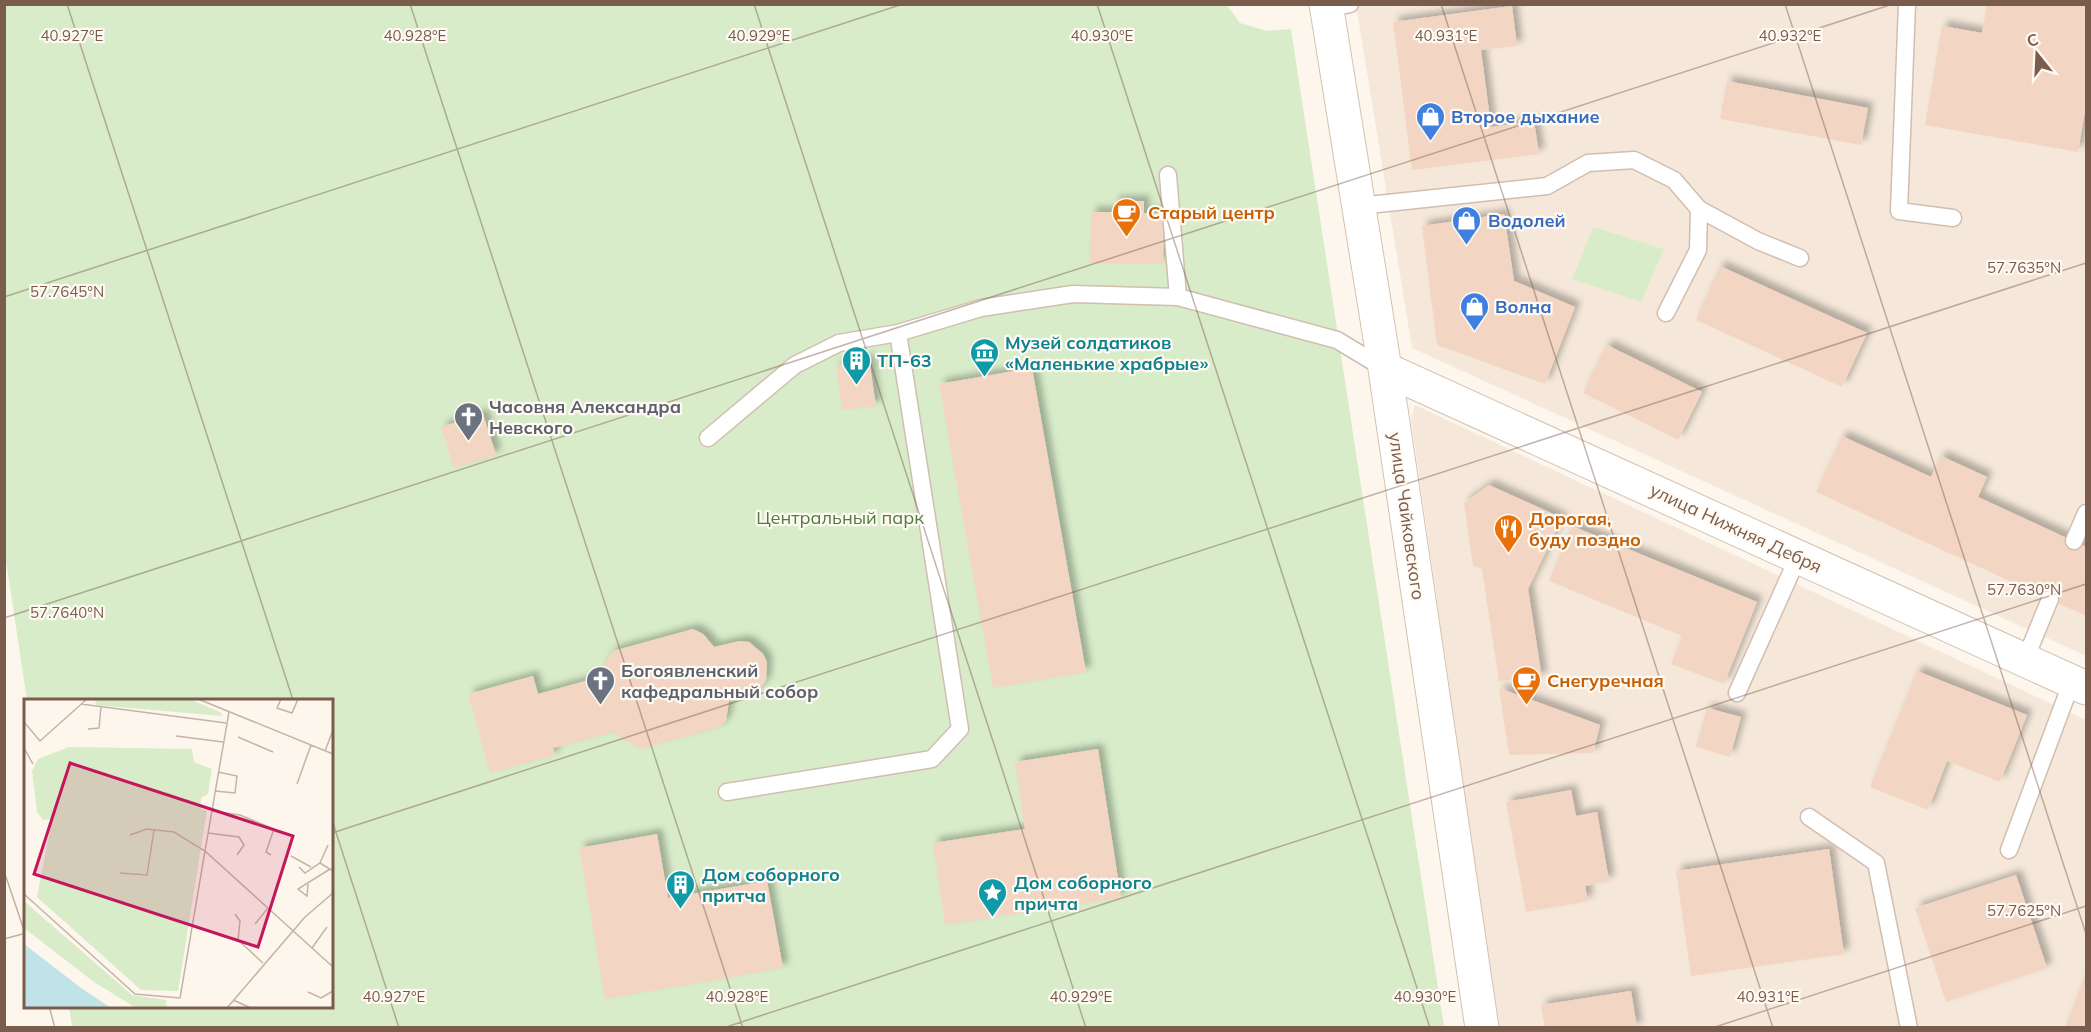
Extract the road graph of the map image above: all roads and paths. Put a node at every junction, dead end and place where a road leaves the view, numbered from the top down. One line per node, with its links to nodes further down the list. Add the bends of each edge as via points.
1 (1907, 4): 6 (lane, via 1899,211)
2 (1334, 6): 4 (main road, улица Чайковского)
3 (1168, 175): 8 (lane)
4 (1359, 206): 5 (lane, via 1547,186 1588,163 1634,160 1674,180); 11 (main road, улица Чайковского)
5 (1699, 209): 7 (lane, via 1758,241); 9 (lane, via 1698,250)
6 (1953, 218)
7 (1800, 258)
8 (1178, 297): 10 (lane, via 1073,294 981,308); 11 (lane, via 1337,340)
9 (1666, 313)
10 (898, 333): 12 (lane, via 839,343 795,365); 20 (lane, via 960,729 932,759)
11 (1385, 369): 15 (main road, улица Нижняя Дебря); 23 (main road, улица Чайковского)
12 (708, 438)
13 (2086, 513): 14 (lane)
14 (2074, 541)
15 (1798, 557): 17 (main road, улица Нижняя Дебря); 19 (lane)
16 (2050, 599): 17 (lane)
17 (2025, 660): 18 (main road, улица Нижняя Дебря)
18 (2079, 684): 22 (lane)
19 (1737, 693)
20 (727, 792)
21 (1809, 817): 24 (lane, via 1876,863)
22 (2009, 850)
23 (1482, 1028)
24 (1909, 1028)

